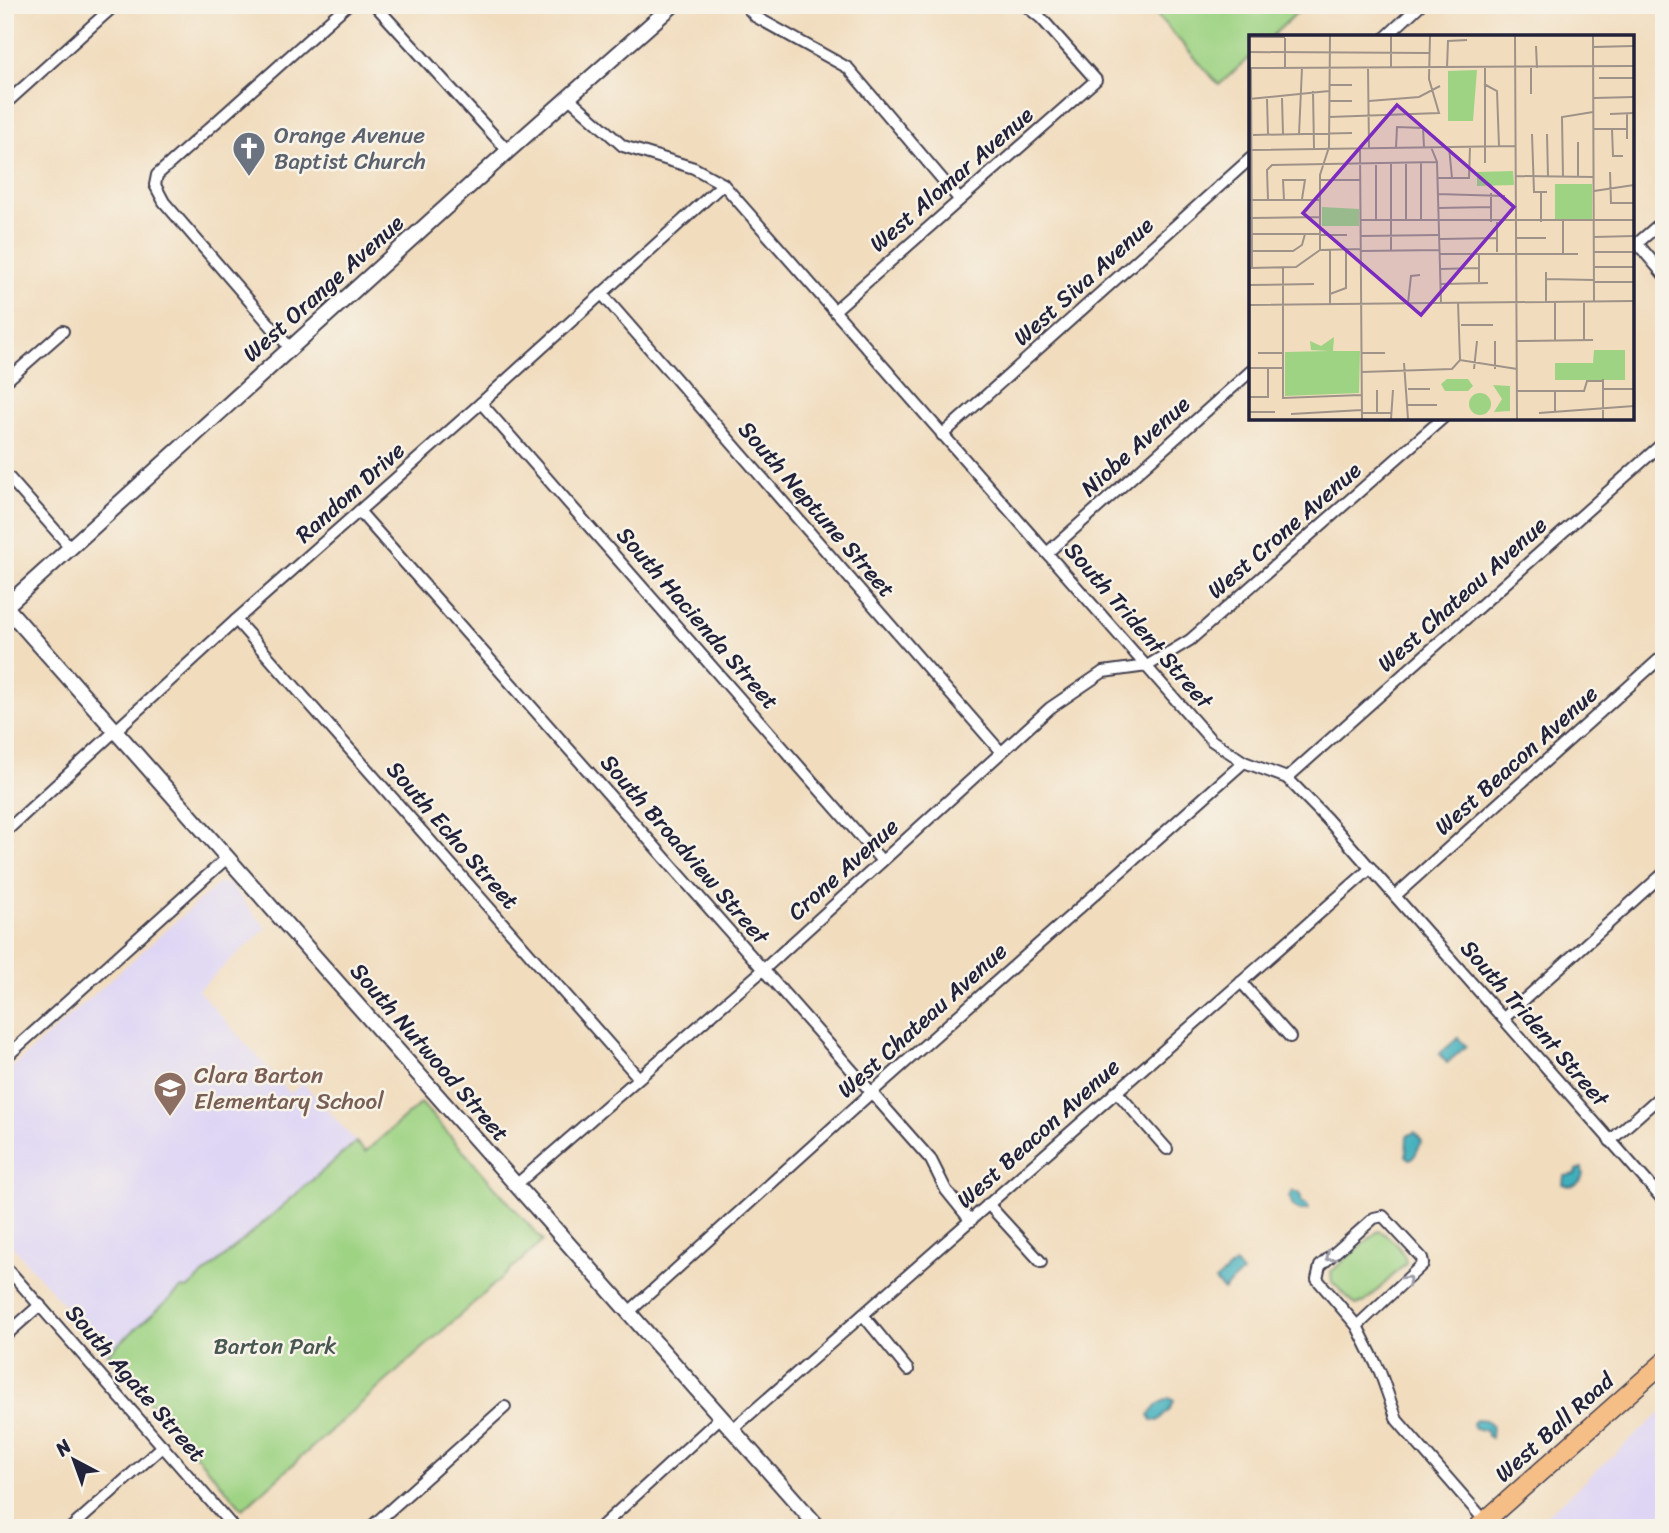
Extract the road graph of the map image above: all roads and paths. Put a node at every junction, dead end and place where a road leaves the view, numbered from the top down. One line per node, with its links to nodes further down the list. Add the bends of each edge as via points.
1 (115, 5): 10 (street)
2 (347, 5): 21 (street, via 157,175 155,185 164,202)
3 (375, 5): 11 (street)
4 (673, 5): 9 (street, West Orange Avenue)
5 (745, 5): 14 (street, via 756,17 848,68)
6 (1025, 5): 14 (street, West Alomar Avenue, via 1096,80)
7 (1420, 5): 8 (street)
8 (1388, 35)
9 (569, 97): 11 (street, West Orange Avenue); 13 (street, South Trident Street, via 623,146 694,168)
10 (5, 104)
11 (508, 151): 21 (street, West Orange Avenue)
12 (1249, 160): 26 (street, West Siva Avenue)
13 (723, 184): 18 (street, Random Drive); 19 (street, South Trident Street)
14 (959, 199): 19 (street, West Alomar Avenue)
15 (1664, 220): 16 (street)
16 (1635, 246): 17 (street)
17 (1664, 275)
18 (602, 294): 24 (street, Random Drive); 37 (street, South Neptune Street)
19 (835, 310): 26 (street, South Trident Street)
20 (63, 331): 23 (street)
21 (290, 348): 30 (street, West Orange Avenue)
22 (1249, 373): 31 (street, Niobe Avenue)
23 (5, 382)
24 (481, 403): 29 (street, Random Drive); 42 (street, South Hacienda Street)
25 (1441, 420): 35 (street, West Crone Avenue, via 1190,640)
26 (942, 435): 31 (street, South Trident Street)
27 (1664, 442): 39 (street, West Chateau Avenue)
28 (5, 472): 30 (street)
29 (359, 511): 33 (street, Random Drive); 46 (street, South Broadview Street)
30 (70, 547): 32 (street, West Orange Avenue)
31 (1047, 553): 35 (street, South Trident Street)
32 (6, 607): 36 (street, South Nutwood Street)
33 (236, 620): 36 (street, Random Drive); 51 (street, South Echo Street)
34 (1664, 655): 45 (street, West Beacon Avenue)
35 (1147, 666): 37 (street, Crone Avenue, via 1103,672 1050,708); 38 (street, South Trident Street, via 1212,740)
36 (117, 731): 40 (street, Random Drive); 41 (street, South Nutwood Street)
37 (1001, 752): 42 (street, Crone Avenue)
38 (1244, 762): 39 (street, South Trident Street); 53 (street, West Chateau Avenue)
39 (1287, 778): 43 (street, South Trident Street)
40 (5, 832)
41 (228, 857): 50 (street); 57 (street, South Nutwood Street)
42 (882, 861): 46 (street, Crone Avenue)
43 (1370, 868): 45 (street, South Trident Street); 47 (street, West Beacon Avenue)
44 (1664, 873): 48 (street)
45 (1395, 896): 48 (street, South Trident Street)
46 (763, 970): 51 (street, Crone Avenue); 53 (street, South Broadview Street)
47 (1241, 982): 49 (street); 52 (street, West Beacon Avenue)
48 (1504, 1018): 55 (street, South Trident Street)
49 (1290, 1037)
50 (5, 1058)
51 (638, 1077): 57 (street, Crone Avenue)
52 (1116, 1091): 56 (street); 59 (street, West Beacon Avenue)
53 (872, 1092): 60 (street, South Broadview Street, via 931,1160 946,1190); 64 (street, West Chateau Avenue)
54 (1664, 1093): 55 (street)
55 (1610, 1141): 58 (street, South Trident Street)
56 (1167, 1149)
57 (517, 1184): 64 (street, South Nutwood Street)
58 (1664, 1201)
59 (988, 1204): 60 (street, West Beacon Avenue); 61 (street)
60 (971, 1221): 65 (street, West Beacon Avenue)
61 (1041, 1262)
62 (5, 1266): 63 (street, South Agate Street)
63 (40, 1305): 67 (street); 73 (street, South Agate Street)
64 (629, 1311): 71 (street, South Nutwood Street)
65 (863, 1315): 69 (street); 72 (street, West Beacon Avenue)
66 (1357, 1326): 66 (street, one-way to 66, via 1423,1264 1383,1216 1374,1218 1317,1272 1319,1283); 74 (street, via 1397,1420)
67 (5, 1336)
68 (1664, 1362): 74 (main road, West Ball Road)
69 (908, 1370)
70 (505, 1407): 78 (street)
71 (722, 1416): 72 (street, South Nutwood Street); 75 (street)
72 (733, 1429): 79 (street, South Nutwood Street)
73 (163, 1446): 76 (street); 77 (street, South Agate Street)
74 (1481, 1524)
75 (602, 1527)
76 (71, 1528)
77 (234, 1528)
78 (370, 1528)
79 (819, 1528)

